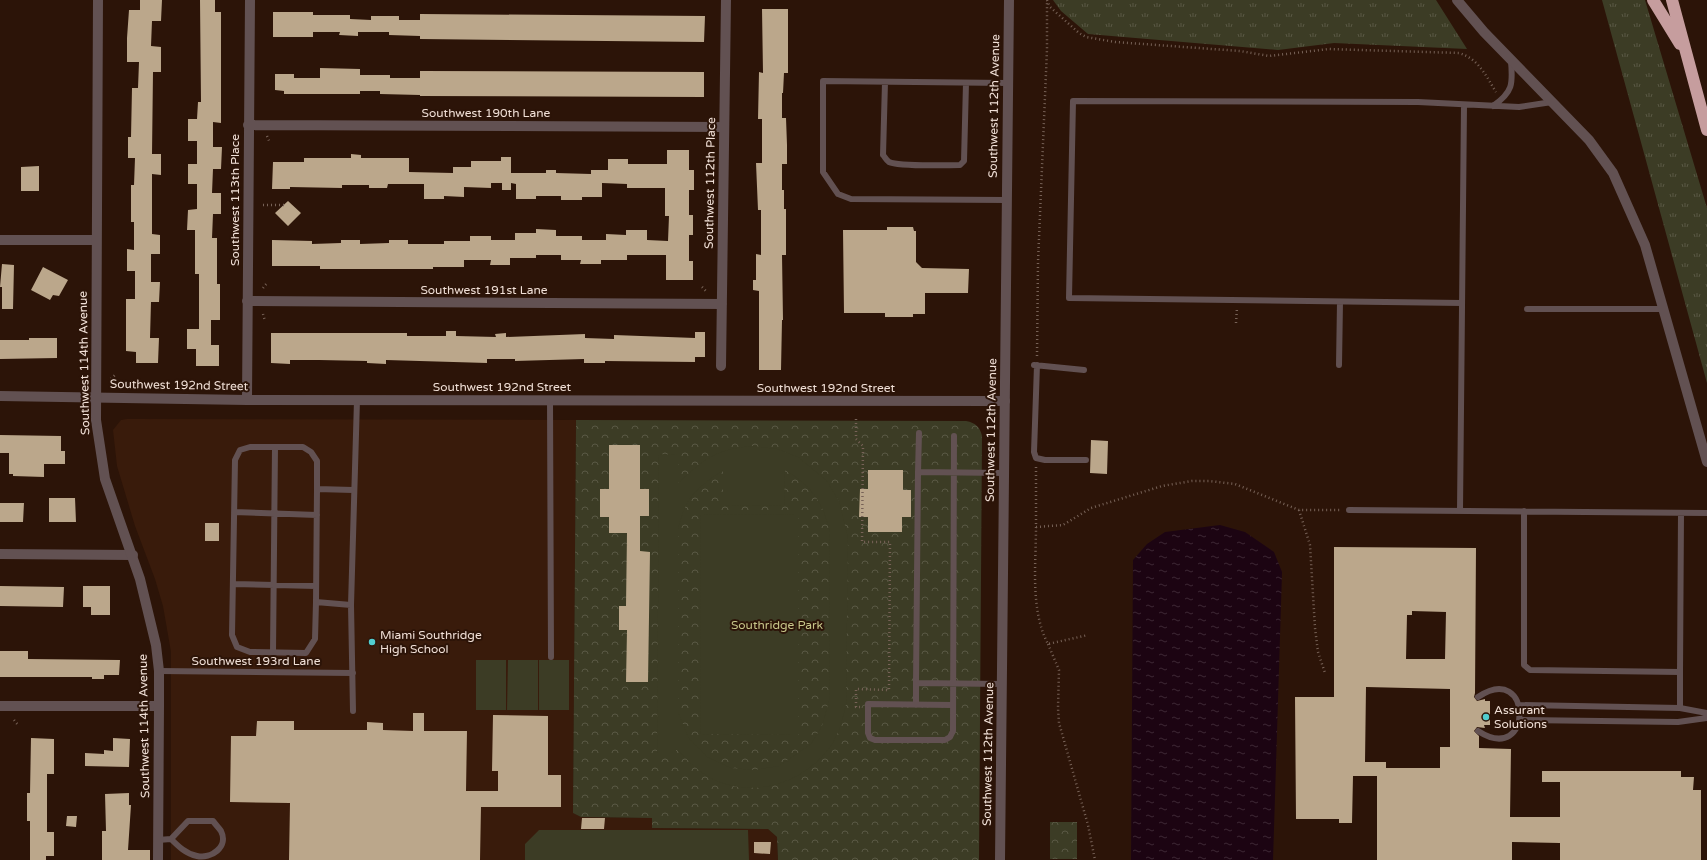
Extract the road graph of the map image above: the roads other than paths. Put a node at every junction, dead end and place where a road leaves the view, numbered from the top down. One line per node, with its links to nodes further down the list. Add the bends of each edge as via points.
1 (98, 0): 21 (street, Southwest 114th Avenue)
2 (250, 0): 16 (street, Southwest 113th Place)
3 (726, 0): 17 (street, Southwest 112th Place)
4 (1009, 0): 12 (street, Southwest 112th Avenue)
5 (1457, 0): 9 (street)
6 (1653, 0): 8 (highway)
7 (1672, 0): 8 (highway)
8 (1687, 56): 18 (highway)
9 (1511, 60): 13 (street); 15 (lane, via 1511,88 1507,96)
10 (885, 82): 11 (lane); 11 (lane, via 883,154 887,161 894,164 960,165 964,161); 19 (lane, via 823,81 823,172 838,194 851,199)
11 (966, 83): 12 (lane)
12 (1007, 83): 19 (street, Southwest 112th Avenue)
13 (1552, 102): 15 (lane, via 1519,107); 27 (street, via 1589,140 1613,173 1645,245)
14 (1464, 106): 15 (lane); 23 (lane, via 1418,102 1073,101 1069,298); 24 (lane)
15 (1493, 106)
16 (248, 125): 17 (street, Southwest 190th Lane); 22 (street, Southwest 113th Place)
17 (724, 127): 25 (street, Southwest 112th Place)
18 (1707, 130)
19 (1006, 200): 36 (street, Southwest 112th Avenue)
20 (0, 240): 21 (street)
21 (96, 240): 32 (street, Southwest 114th Avenue)
22 (247, 301): 25 (street, Southwest 191st Lane); 33 (street, Southwest 113th Place)
23 (1340, 302): 24 (lane); 28 (lane)
24 (1462, 303): 48 (lane)
25 (722, 304): 29 (street, Southwest 112th Place)
26 (1527, 309): 27 (lane)
27 (1665, 309): 41 (street)
28 (1339, 365)
29 (721, 366)
30 (1084, 370): 40 (lane, via 1036,363 1034,452 1036,458 1045,460)
31 (0, 396): 32 (street, Southwest 192nd Street)
32 (95, 397): 33 (street, Southwest 192nd Street); 56 (street, Southwest 114th Avenue, via 103,472)
33 (248, 400): 34 (street, Southwest 192nd Street)
34 (357, 400): 35 (street, Southwest 192nd Street); 46 (lane)
35 (550, 400): 36 (street, Southwest 192nd Street); 63 (lane)
36 (1005, 401): 44 (street, Southwest 112th Avenue)
37 (919, 433): 42 (lane)
38 (954, 436): 43 (lane)
39 (275, 447): 45 (lane, via 303,447 311,452 317,461); 50 (lane, via 250,447 240,450 235,460); 53 (lane)
40 (1086, 460)
41 (1707, 462)
42 (918, 472): 43 (lane); 67 (lane)
43 (953, 472): 44 (lane); 68 (lane)
44 (1004, 473): 69 (street, Southwest 112th Avenue)
45 (317, 490): 46 (lane); 54 (lane)
46 (353, 490): 61 (lane)
47 (1349, 510): 48 (lane)
48 (1460, 510): 49 (lane)
49 (1524, 511): 51 (lane); 65 (lane, via 1524,665 1530,670)
50 (234, 512): 53 (lane); 57 (lane)
51 (1681, 513): 52 (lane); 65 (lane)
52 (1707, 513)
53 (275, 514): 54 (lane); 58 (lane)
54 (317, 515): 59 (lane)
55 (0, 554): 56 (street)
56 (133, 555): 64 (street, Southwest 114th Avenue, via 152,623)
57 (233, 584): 58 (lane); 62 (lane, via 232,634 237,647 250,652)
58 (274, 585): 59 (lane); 62 (lane)
59 (316, 586): 60 (lane)
60 (316, 602): 61 (lane); 62 (lane, via 315,639 309,650 306,653)
61 (351, 605): 66 (lane)
62 (273, 652)
63 (551, 657)
64 (158, 671): 66 (lane, Southwest 193rd Lane); 75 (street, Southwest 114th Avenue)
65 (1680, 672): 76 (lane)
66 (353, 673): 77 (lane)
67 (916, 683): 68 (lane); 72 (lane)
68 (952, 683): 69 (lane); 73 (lane)
69 (1002, 684): 85 (street, Southwest 112th Avenue)
70 (1478, 697): 71 (lane, via 1486,691 1496,689 1513,696)
71 (1519, 704): 76 (lane); 80 (lane)
72 (916, 705): 73 (lane); 73 (lane, via 868,704 870,738 944,740 950,737 953,731)
73 (953, 705)
74 (0, 706): 75 (street)
75 (159, 706): 83 (street, Southwest 114th Avenue)
76 (1680, 708): 78 (lane)
77 (353, 711)
78 (1707, 713)
79 (1707, 718): 80 (lane, via 1678,722)
80 (1520, 720): 81 (lane, via 1514,731 1506,736 1496,738)
81 (1478, 731)
82 (170, 839): 82 (lane, via 186,853 198,857 213,855 223,839 221,831 213,821 202,820 188,821); 83 (lane)
83 (158, 840): 84 (street, Southwest 114th Avenue)
84 (158, 860)
85 (1000, 860)

